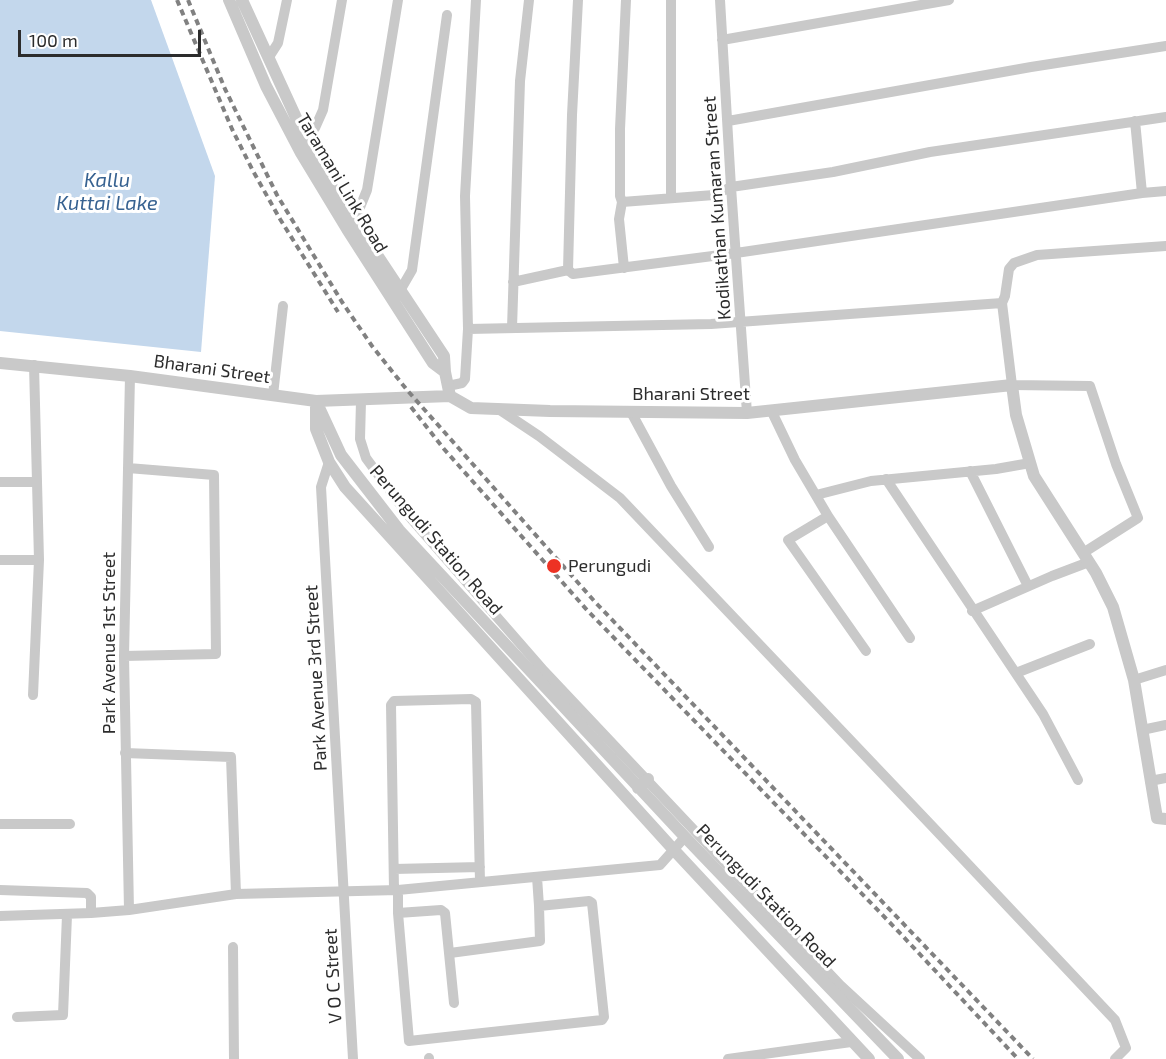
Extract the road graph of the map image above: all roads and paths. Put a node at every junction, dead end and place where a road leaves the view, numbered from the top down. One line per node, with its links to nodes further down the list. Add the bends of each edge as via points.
1 (229, 0): 40 (street, Taramani Link Road, via 266,86 301,153 433,363)
2 (242, 0): 16 (street, Taramani Link Road)
3 (287, 0): 16 (street, via 278,43)
4 (342, 0): 20 (street, via 323,110 315,128)
5 (398, 0): 26 (street, via 367,190)
6 (476, 0): 37 (street, via 465,196)
7 (529, 0): 31 (street, via 520,81)
8 (578, 0): 30 (street)
9 (626, 0): 25 (street, via 620,129)
10 (671, 0): 24 (street)
11 (720, 0): 14 (street, Kodikathan Kumaran Street)
12 (949, 0): 14 (street)
13 (447, 15): 32 (street, via 412,270)
14 (722, 40): 19 (street, Kodikathan Kumaran Street)
15 (1166, 46): 19 (street)
16 (269, 57): 20 (street, Taramani Link Road)
17 (1166, 117): 18 (street)
18 (1135, 120): 21 (street); 23 (street)
19 (728, 121): 21 (street, Kodikathan Kumaran Street)
20 (304, 135): 26 (street, Taramani Link Road)
21 (731, 187): 24 (street, via 714,195); 28 (street, Kodikathan Kumaran Street)
22 (1166, 191): 23 (street)
23 (1142, 193): 28 (street)
24 (672, 197): 25 (street)
25 (622, 202): 29 (street, via 619,219)
26 (354, 222): 32 (street, Taramani Link Road)
27 (1166, 246): 33 (street, via 1036,255 1014,263 1009,269)
28 (736, 254): 29 (street); 35 (street, Kodikathan Kumaran Street)
29 (624, 268): 30 (street, via 573,274)
30 (568, 270): 31 (street)
31 (513, 282): 36 (street)
32 (400, 289): 40 (street, Taramani Link Road, via 444,356)
33 (1002, 303): 35 (street); 42 (street)
34 (283, 306): 44 (street)
35 (741, 321): 36 (street); 50 (street, Kodikathan Kumaran Street)
36 (512, 328): 37 (street)
37 (468, 330): 43 (street, via 465,379)
38 (0, 363): 39 (street, Bharani Street)
39 (34, 365): 41 (street, Bharani Street); 57 (street)
40 (445, 372): 43 (street, Taramani Link Road)
41 (130, 376): 44 (street, Bharani Street); 53 (street, Park Avenue 1st Street)
42 (1012, 385): 48 (street, Bharani Street); 52 (street); 61 (street, via 1090,386 1138,518)
43 (449, 391): 45 (street, Bharani Street); 47 (street, Bharani Street, via 471,408)
44 (273, 395): 46 (street, Bharani Street)
45 (361, 401): 46 (street, Bharani Street); 78 (street, via 360,439 366,458 408,515 544,671)
46 (316, 402): 51 (street, Perungudi Station Road, via 316,429); 81 (street, Perungudi Station Road, via 341,455 399,530)
47 (500, 410): 49 (street, Bharani Street); 112 (street, via 620,498 931,825 1115,1020 1126,1048)
48 (771, 410): 50 (street, Bharani Street); 58 (street)
49 (631, 412): 50 (street, Bharani Street); 60 (street)
50 (747, 413)
51 (329, 462): 86 (street, Perungudi Station Road, via 378,526); 93 (street, Park Avenue 3rd Street, via 321,487)
52 (1030, 463): 54 (street); 61 (street, via 1034,476)
53 (128, 468): 69 (street, Park Avenue 1st Street); 69 (street, via 214,476 216,654)
54 (970, 471): 55 (street); 64 (street)
55 (886, 479): 58 (street); 65 (street)
56 (0, 482): 57 (street)
57 (37, 482): 63 (street)
58 (816, 495): 59 (street)
59 (828, 516): 66 (street); 68 (street, via 788,540)
60 (709, 547)
61 (1086, 558): 64 (street); 72 (street, via 1113,607)
62 (0, 560): 63 (street)
63 (39, 560): 73 (street)
64 (1028, 586): 65 (street)
65 (972, 611): 71 (street)
66 (910, 638)
67 (1090, 644): 71 (street)
68 (866, 651)
69 (124, 656): 76 (street, Park Avenue 1st Street)
70 (1166, 670): 72 (street)
71 (1016, 673): 79 (street)
72 (1134, 680): 75 (street)
73 (33, 695)
74 (1166, 725): 75 (street)
75 (1142, 730): 80 (street)
76 (125, 753): 94 (street, via 231,757); 96 (street, Park Avenue 1st Street)
77 (1166, 778): 80 (street)
78 (648, 779): 81 (street); 111 (street, via 840,985)
79 (1078, 780)
80 (1150, 782): 82 (street, via 1156,818)
81 (638, 788): 85 (street, Perungudi Station Road)
82 (1166, 819)
83 (0, 824): 84 (street)
84 (70, 824)
85 (685, 837): 86 (street); 110 (street, Perungudi Station Road)
86 (673, 849): 89 (street, via 660,865); 105 (street, Perungudi Station Road)
87 (480, 867): 88 (street); 88 (street, via 473,699 394,701 391,705); 90 (street)
88 (394, 869): 92 (street)
89 (537, 877): 90 (street); 95 (street)
90 (480, 882): 92 (street)
91 (0, 890): 97 (street, via 87,894 91,897)
92 (396, 890): 93 (street); 98 (street)
93 (345, 892): 94 (street); 107 (street, V O C Street)
94 (236, 894): 96 (street)
95 (539, 906): 98 (street, via 592,903 602,1020 409,1041); 102 (street, via 540,941)
96 (129, 910): 97 (street)
97 (91, 913): 100 (street)
98 (398, 913): 102 (street, via 443,911)
99 (0, 915): 100 (street)
100 (67, 915): 104 (street, via 63,1016)
101 (233, 947): 106 (street)
102 (450, 953): 103 (street)
103 (454, 1003)
104 (17, 1017)
105 (851, 1042): 108 (street); 109 (street, Perungudi Station Road)
106 (234, 1059)
107 (353, 1059)
108 (728, 1059)
109 (869, 1059)
110 (898, 1059)
111 (920, 1059)
112 (1115, 1059)

